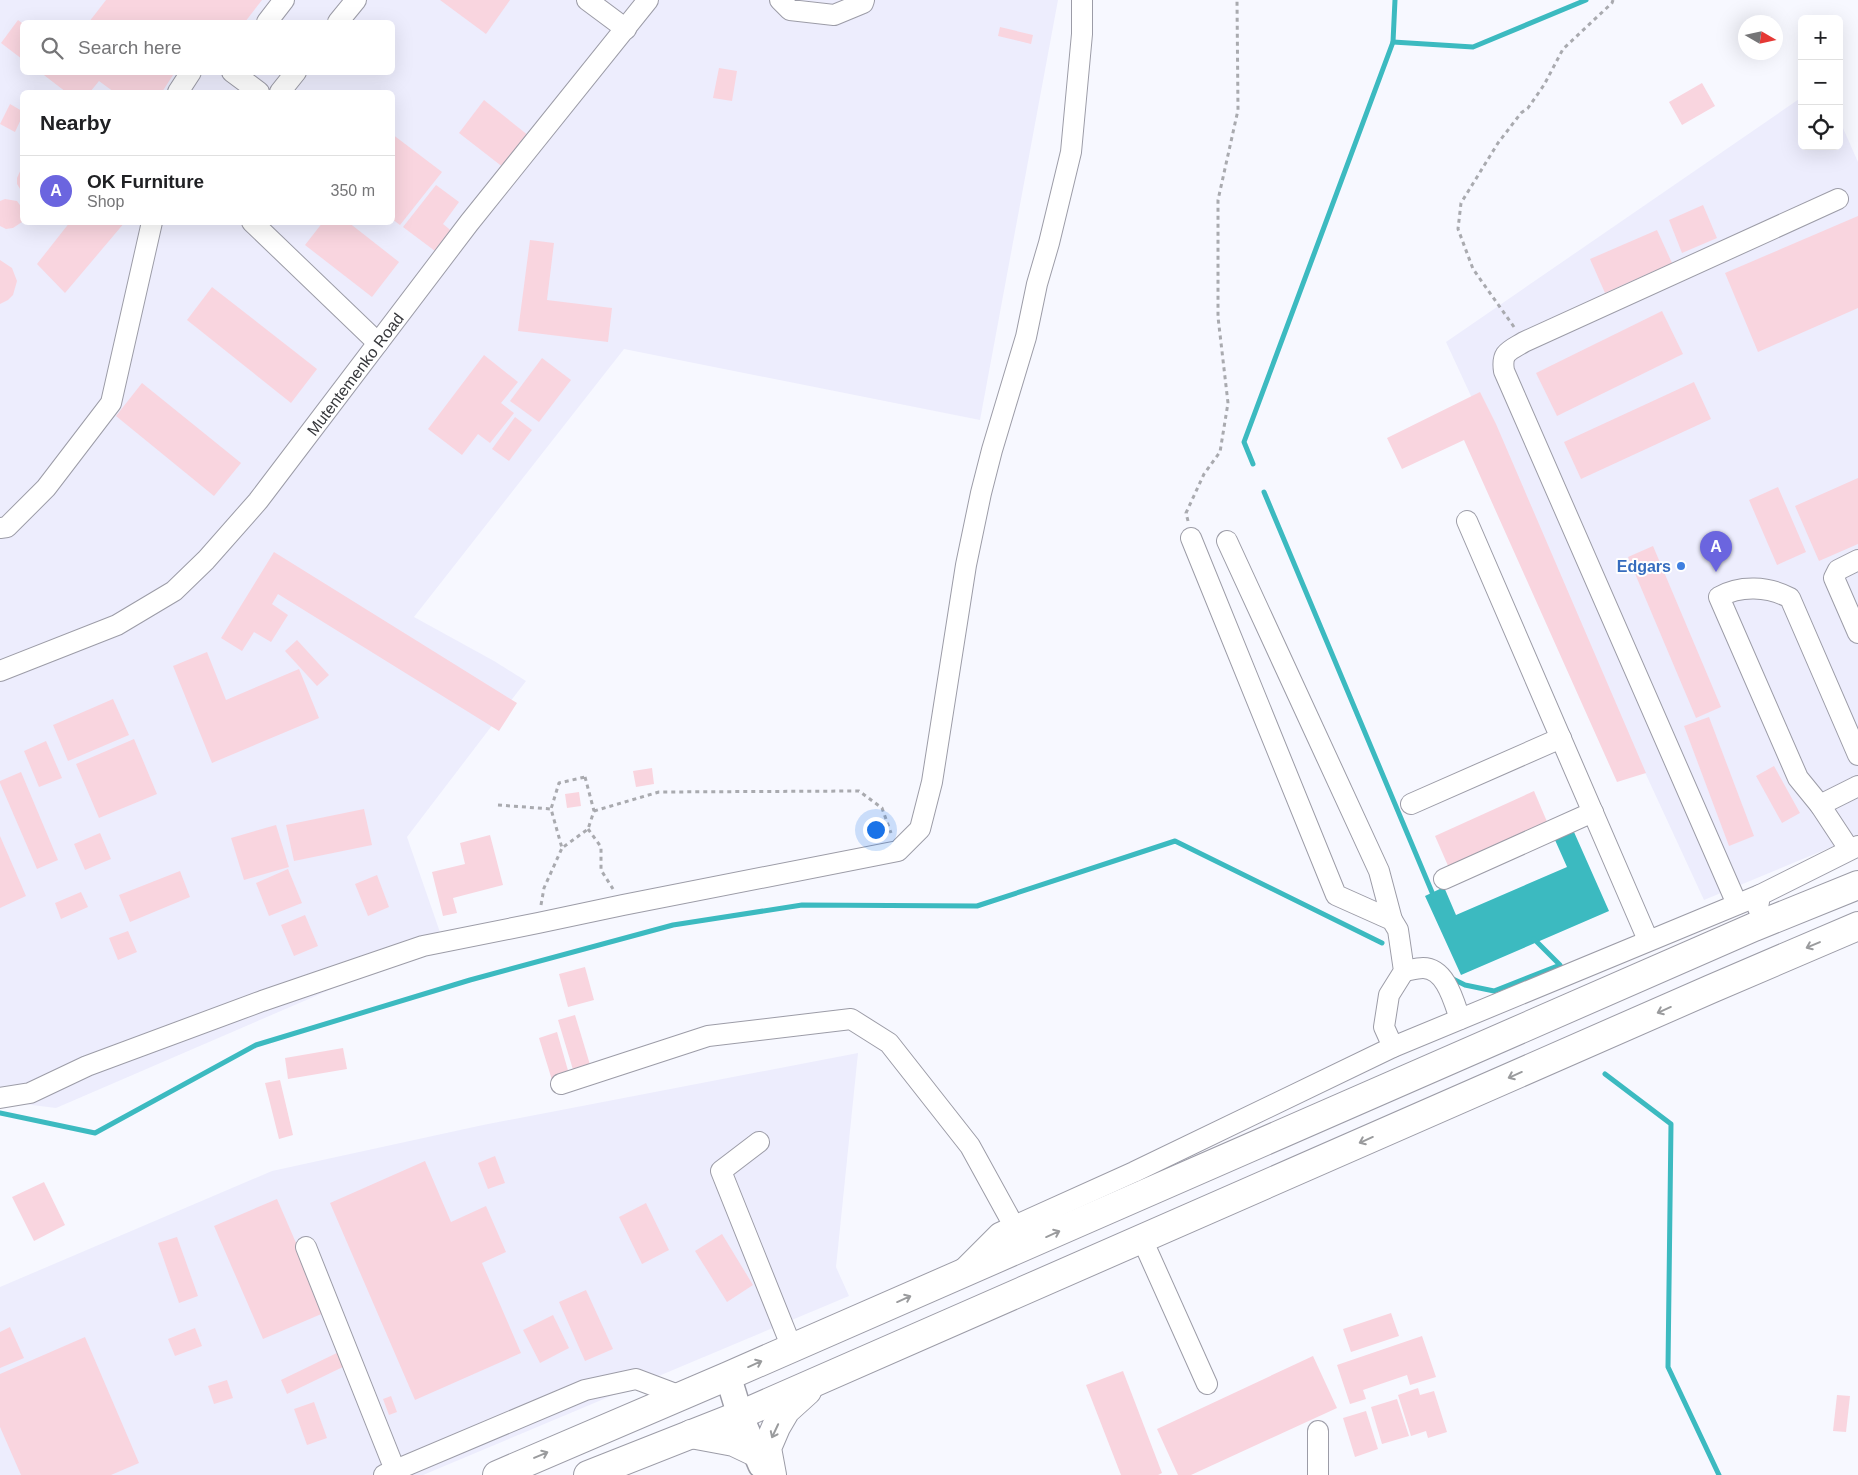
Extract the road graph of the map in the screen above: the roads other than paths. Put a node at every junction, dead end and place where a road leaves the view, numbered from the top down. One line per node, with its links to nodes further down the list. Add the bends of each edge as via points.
1 (284, 0): 8 (street)
2 (356, 0): 9 (street)
3 (587, 0): 10 (street)
4 (648, 0): 10 (street, Mutentemenko Road)
5 (780, 0): 6 (street, via 790,10 834,15)
6 (864, 0)
7 (1082, 0): 47 (street, via 1071,152 1026,337 981,493 966,565 932,782 920,829 898,851 423,946 87,1066 30,1093)
8 (269, 20)
9 (340, 20)
10 (626, 29): 20 (street, Mutentemenko Road, via 469,223)
11 (189, 75): 14 (street)
12 (236, 75): 15 (street)
13 (294, 75): 16 (street)
14 (179, 90)
15 (257, 90)
16 (282, 90)
17 (1838, 199): 38 (street, via 1524,342 1507,352 1502,361)
18 (151, 225): 22 (street, via 111,403 46,488 7,527)
19 (255, 225): 20 (street)
20 (378, 343): 27 (street, Mutentemenko Road, via 258,501 174,591 117,625)
21 (1467, 521): 28 (street)
22 (0, 528)
23 (1192, 538): 39 (street, via 1336,895)
24 (1227, 541): 39 (street, via 1379,871)
25 (1858, 560): 26 (street, via 1838,570 1834,578)
26 (1858, 633)
27 (0, 671)
28 (1561, 738): 31 (street); 33 (street)
29 (1858, 755): 32 (street, via 1790,598 1776,590 1748,588 1730,590 1719,597 1798,778)
30 (1858, 786): 32 (street)
31 (1411, 804)
32 (1820, 805): 34 (street)
33 (1593, 812): 35 (street); 42 (street)
34 (1854, 848): 37 (street)
35 (1444, 879)
36 (1858, 884): 41 (highway)
37 (1760, 895): 38 (street); 41 (street)
38 (1737, 904): 42 (street)
39 (1392, 920): 43 (street, via 1398,930)
40 (1858, 926): 50 (highway, one-way to 50)
41 (1754, 927): 52 (highway, one-way to 41)
42 (1648, 940): 44 (street)
43 (1404, 971): 44 (street, via 1425,968 1440,975); 45 (street, via 1389,995 1384,1027)
44 (1460, 1019): 45 (street)
45 (1393, 1047): 49 (street)
46 (561, 1084): 49 (street, via 708,1036 851,1019 889,1043 970,1146)
47 (0, 1098)
48 (758, 1142): 53 (street, via 722,1170)
49 (1014, 1226): 52 (street, via 999,1233)
50 (1142, 1239): 55 (highway); 56 (street)
51 (306, 1247): 62 (street)
52 (955, 1277): 53 (highway, one-way to 52)
53 (792, 1348): 54 (highway, one-way to 53)
54 (728, 1376): 57 (highway); 58 (main road)
55 (817, 1381): 58 (highway); 65 (highway, one-way to 65, via 786,1410 776,1427 767,1448)
56 (1207, 1384)
57 (681, 1396): 62 (street, via 636,1378 585,1390); 63 (highway, one-way to 57)
58 (740, 1415): 60 (highway); 61 (main road)
59 (1318, 1431): 66 (street)
60 (691, 1434): 61 (highway, via 734,1442); 64 (highway)
61 (760, 1464)
62 (390, 1473)
63 (497, 1475)
64 (588, 1475)
65 (772, 1475)
66 (1318, 1475)

